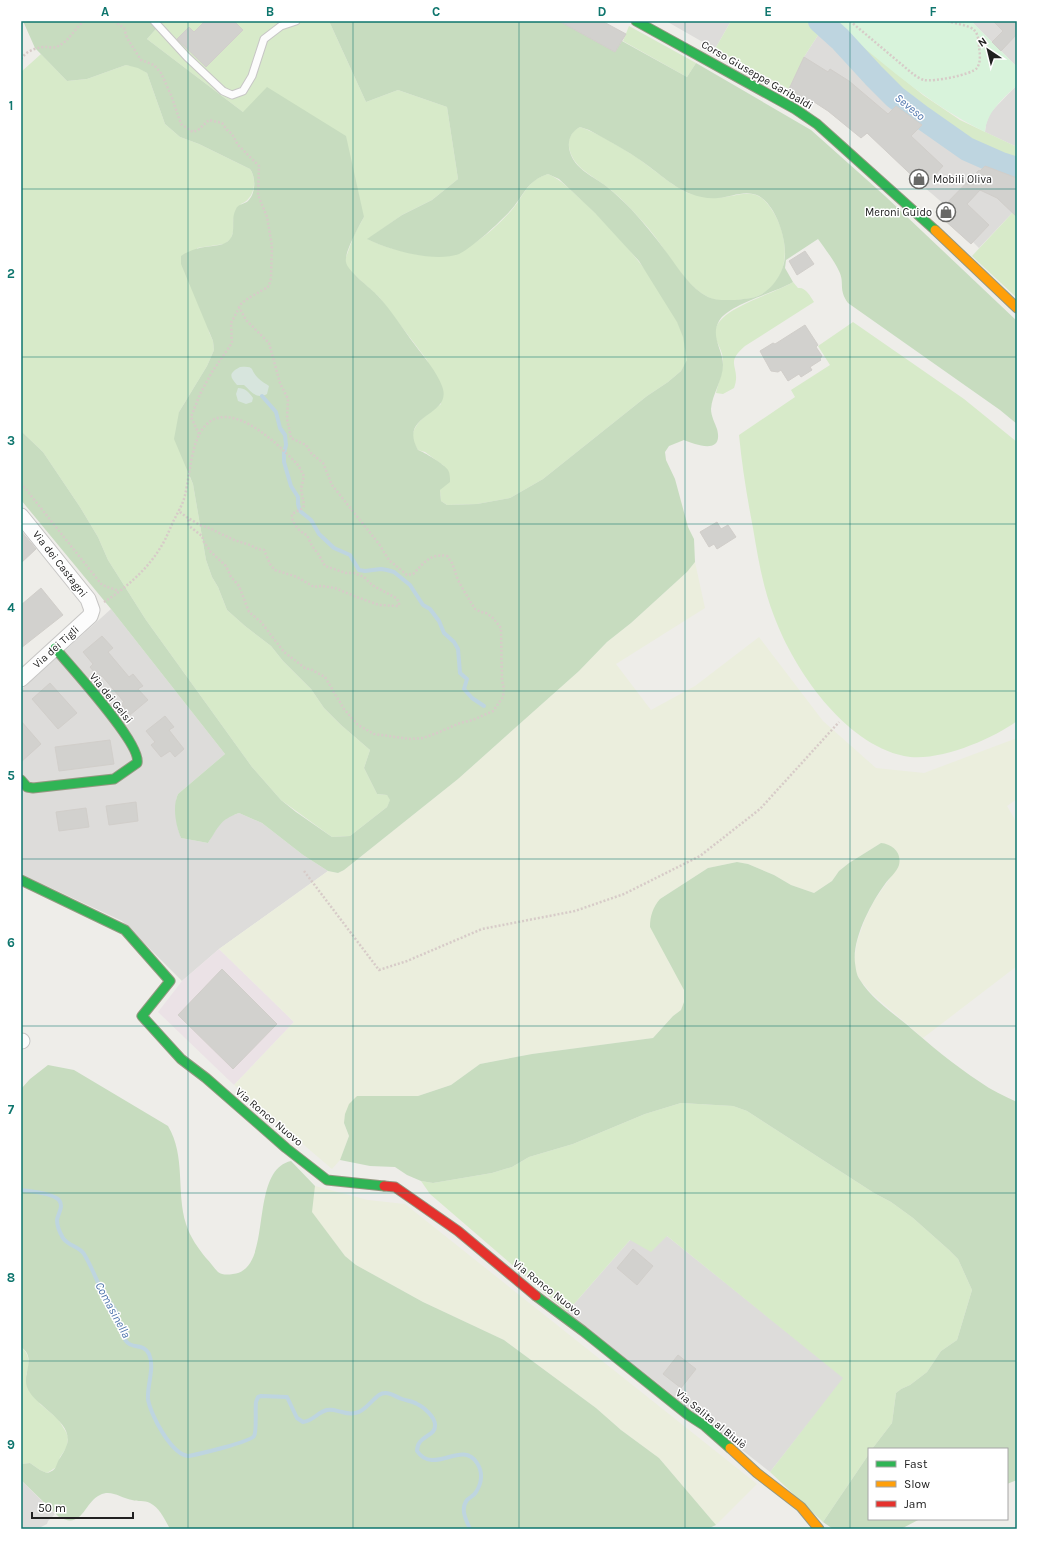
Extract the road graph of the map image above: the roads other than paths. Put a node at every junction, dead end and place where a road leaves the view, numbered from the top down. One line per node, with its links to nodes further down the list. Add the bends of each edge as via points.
1 (154, 21): 2 (lane, via 187,57 223,91 232,95 243,91 252,76 264,39 281,26)
2 (296, 21)
3 (636, 21): 4 (street, Corso Giuseppe Garibaldi, via 794,108 817,124 920,216)
4 (1017, 308)
5 (21, 516): 6 (street, Via dei Castagni, via 88,599)
6 (91, 613): 7 (street, Via dei Tigli)
7 (55, 648): 8 (street, Via dei Tigli); 9 (street, Via dei Gelsi, via 119,724 137,754 138,762 123,774 110,779 33,788 27,787)
8 (21, 679)
9 (21, 780)
10 (21, 880): 11 (street, Via Ronco Nuovo, via 124,930 170,981 142,1016 180,1059 206,1078 286,1148 327,1180 395,1187 458,1231 538,1298)
11 (583, 1331): 12 (street, Via Salita al Biulè, via 705,1426 757,1473 800,1507)
12 (819, 1529)

